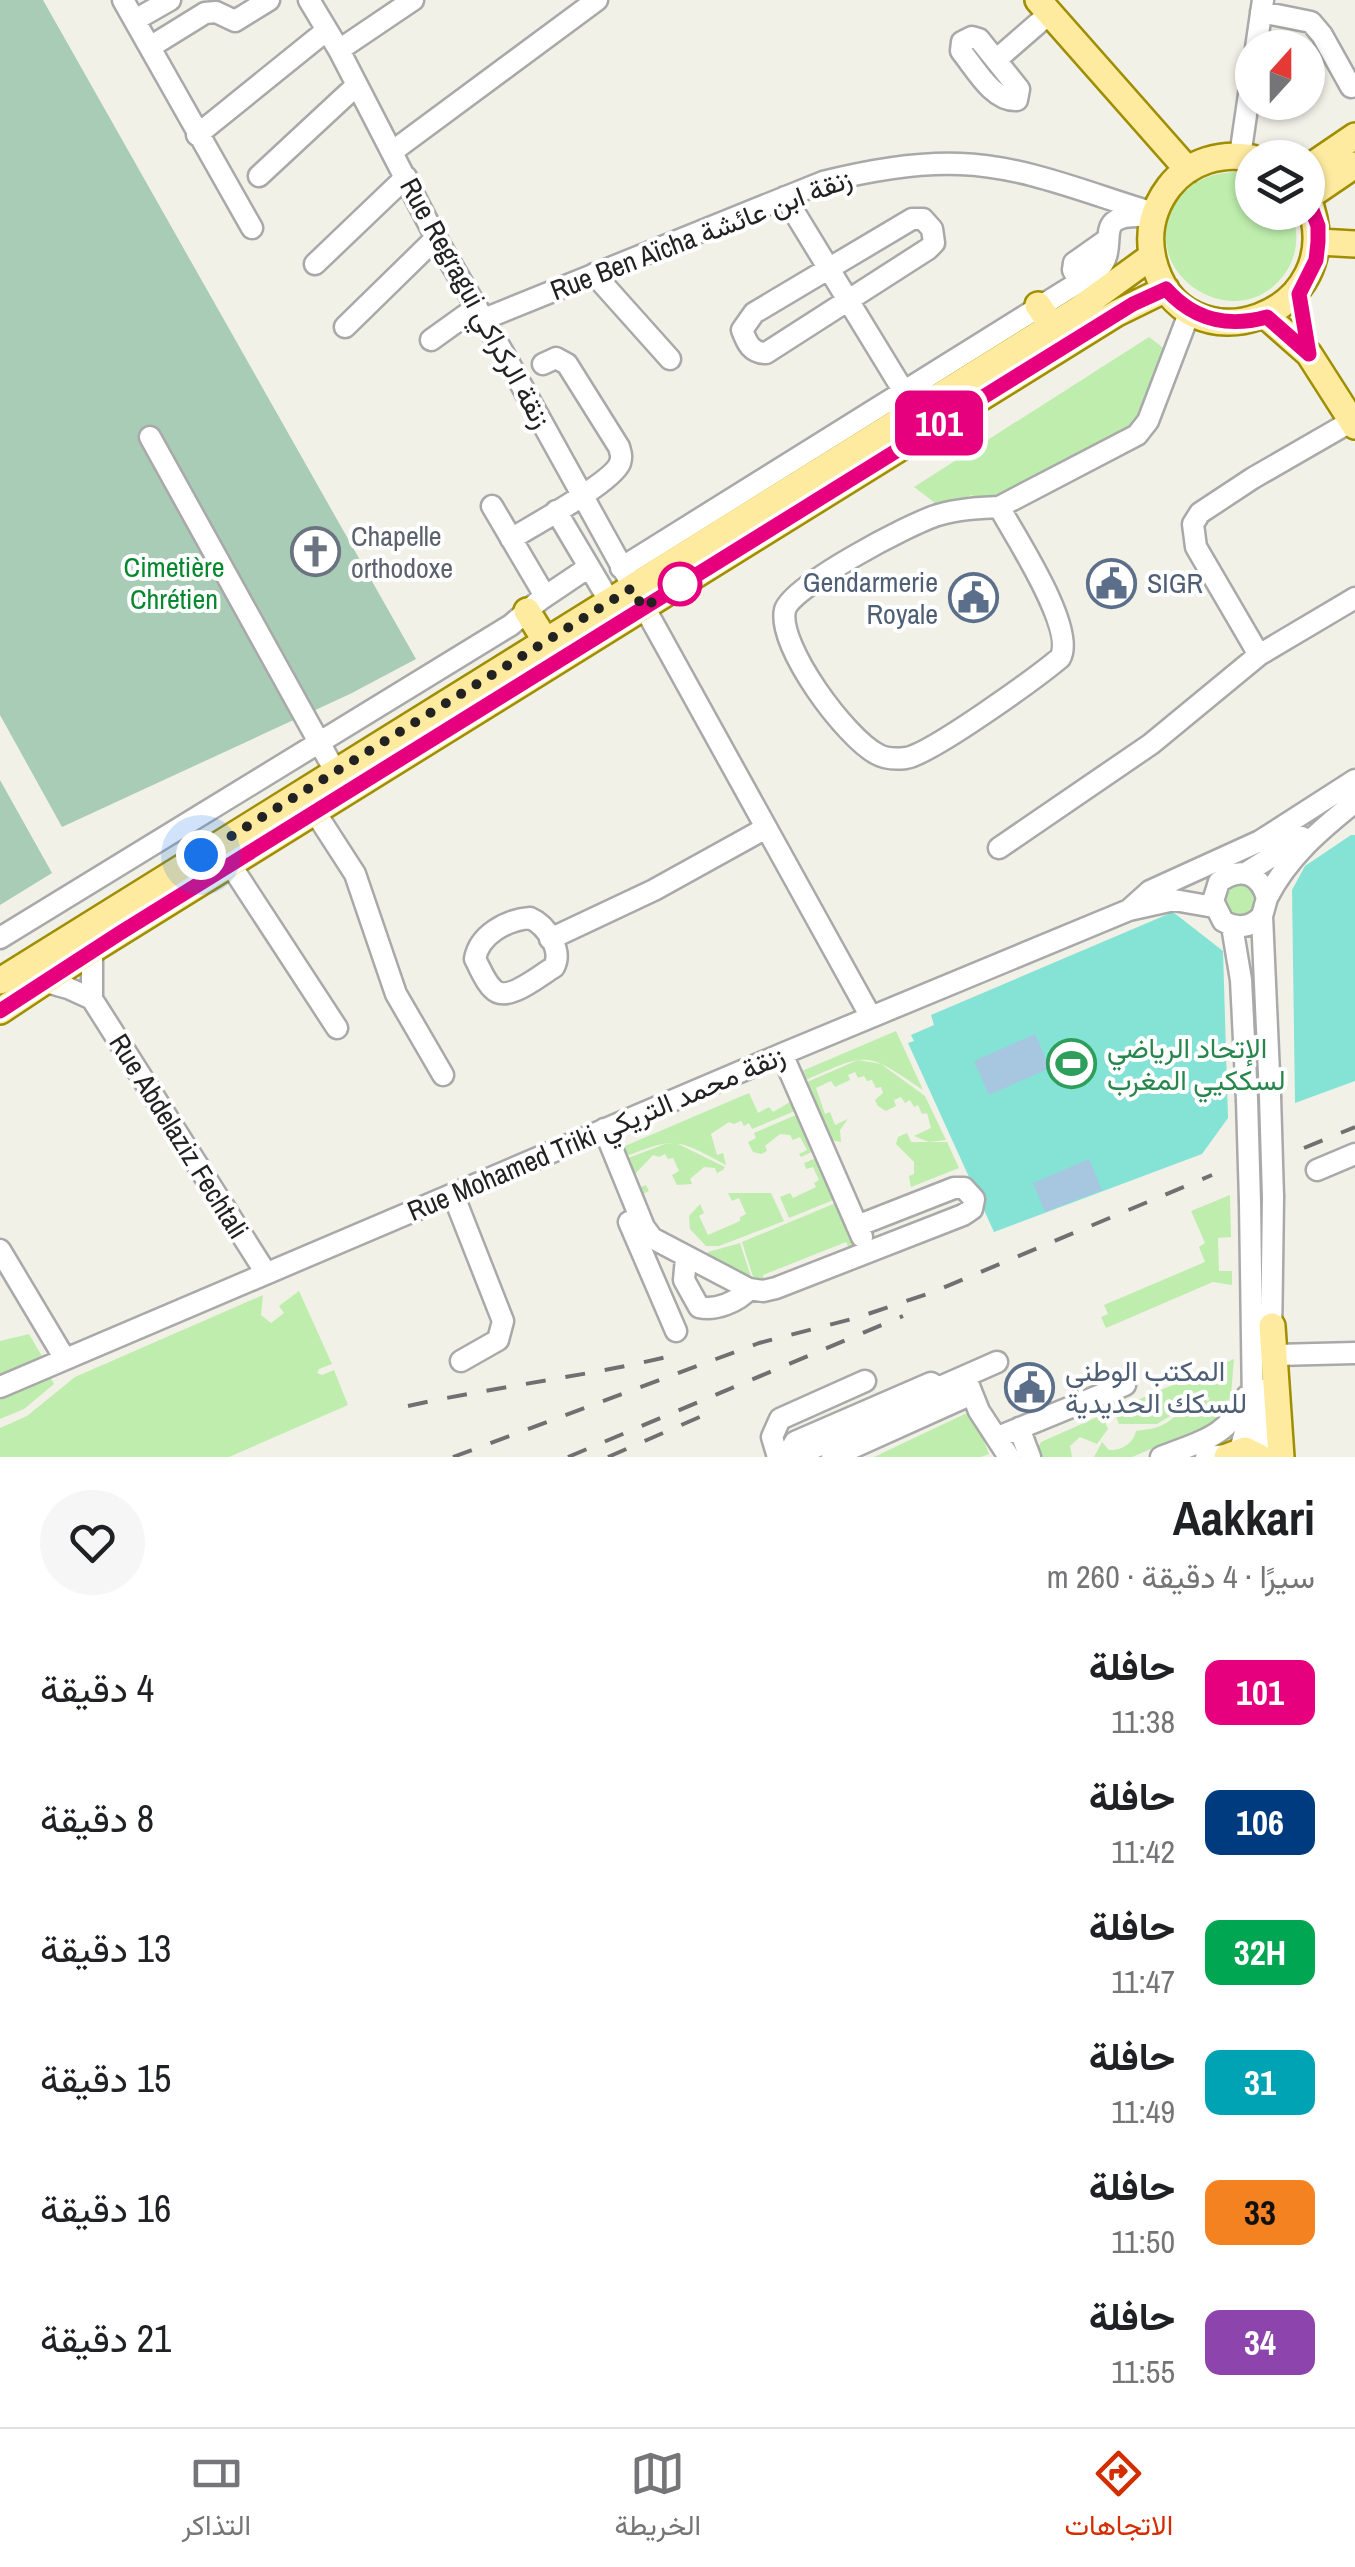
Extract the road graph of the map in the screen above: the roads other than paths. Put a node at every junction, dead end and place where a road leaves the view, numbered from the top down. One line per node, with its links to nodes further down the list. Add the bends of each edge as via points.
1 (123, 0): 9 (street)
2 (170, 0): 9 (street)
3 (269, 0): 11 (street, via 234,21 206,12)
4 (308, 0): 10 (street, Rue Regragui زنقة الركراكي)
5 (413, 0): 12 (street)
6 (597, 0): 18 (street)
7 (1044, 6): 13 (street); 22 (main road)
8 (1262, 6): 15 (street, via 1311,22)
9 (135, 20): 11 (street)
10 (327, 30): 12 (street, Rue Regragui زنقة الركراكي); 16 (street)
11 (150, 47): 16 (street)
12 (339, 50): 14 (street, Rue Regragui زنقة الركراكي)
13 (996, 60)
14 (356, 84): 18 (street, Rue Regragui زنقة الركراكي); 23 (street)
15 (1352, 87)
16 (197, 135): 28 (street)
17 (1355, 136): 19 (main road)
18 (393, 151): 24 (street, Rue Regragui زنقة الركراكي)
19 (1325, 156)
20 (1235, 157): 22 (main road)
21 (1355, 165): 25 (main road)
22 (1188, 170): 27 (main road)
23 (258, 176)
24 (406, 177): 30 (street, Rue Regragui زنقة الركراكي); 34 (street)
25 (1325, 186)
26 (786, 196): 27 (street, Rue Ben Aïcha زنقة ابن عائشة, via 862,172 959,164 1023,174); 35 (street); 36 (street, Rue Ben Aïcha زنقة ابن عائشة)
27 (1154, 215): 33 (main road); 42 (street, via 1119,217 1110,224 1104,263)
28 (252, 228)
29 (1318, 230): 31 (main road)
30 (436, 238): 41 (street, Rue Regragui زنقة الركراكي); 44 (street)
31 (1318, 242): 32 (main road); 38 (main road)
32 (1355, 244)
33 (1152, 256): 37 (main road); 42 (main road, via 1106,292)
34 (315, 264)
35 (830, 268): 39 (street); 39 (street, via 904,222 929,223 935,238 930,246); 39 (street, via 747,319 742,330 751,348 766,353)
36 (594, 274): 41 (street, Rue Ben Aïcha زنقة ابن عائشة); 47 (street)
37 (1166, 289): 40 (main road); 58 (main road)
38 (1299, 294): 43 (main road); 46 (main road)
39 (849, 300): 49 (street)
40 (1190, 310): 43 (main road, via 1229,323); 54 (street, via 1137,436)
41 (480, 312): 45 (street, Rue Ben Aïcha زنقة ابن عائشة); 52 (street, Rue Regragui زنقة الركراكي)
42 (1045, 316): 49 (main road)
43 (1267, 317): 46 (main road)
44 (344, 328)
45 (431, 340)
46 (1309, 354): 50 (main road)
47 (670, 359)
48 (543, 364): 52 (street, via 564,360 621,452 615,470)
49 (909, 400): 58 (main road)
50 (1354, 424): 63 (street, via 1253,478 1194,524 1196,547)
51 (150, 436): 64 (street)
52 (583, 495): 55 (street); 58 (street, Rue Regragui زنقة الركراكي)
53 (492, 506): 56 (street)
54 (998, 507): 54 (street, via 962,509 910,526 808,585 786,606 784,623 803,668 866,748 882,757 910,758 935,744 1064,652 1052,606)
55 (556, 512): 56 (street); 57 (street)
56 (512, 539): 61 (street)
57 (590, 568): 60 (street); 61 (street)
58 (632, 588): 60 (main road); 68 (main road); 69 (street, Rue Regragui زنقة الركراكي)
59 (1355, 598): 63 (street)
60 (610, 602): 62 (main road)
61 (536, 604): 62 (main road); 64 (street)
62 (545, 640): 65 (main road)
63 (1259, 655): 71 (street, via 1150,744)
64 (318, 744): 65 (street); 79 (street)
65 (335, 771): 82 (main road)
66 (1355, 780): 77 (street, via 1260,842 1150,891)
67 (1355, 802): 70 (street)
68 (315, 812): 72 (main road); 89 (street, via 355,874 396,994)
69 (766, 828): 80 (street); 86 (street, Rue Regragui زنقة الركراكي)
70 (1318, 832): 73 (street); 76 (street, via 1284,869)
71 (999, 848)
72 (230, 864): 81 (main road); 87 (street)
73 (1246, 873): 74 (street); 76 (street, via 1258,880)
74 (1220, 882): 75 (street); 77 (street, Rue Mohamed Triki زنقة محمد التريكي, via 1165,892)
75 (1214, 907): 77 (street, Rue Mohamed Triki زنقة محمد التريكي, via 1174,900); 78 (street)
76 (1264, 907): 78 (street, via 1252,924); 101 (street, bridge)
77 (1128, 910): 86 (street, Rue Mohamed Triki زنقة محمد التريكي)
78 (1232, 926): 111 (street, bridge, via 1247,1100)
79 (0, 938)
80 (550, 939)
81 (92, 950): 83 (main road); 84 (street)
82 (0, 981)
83 (43, 981): 84 (street); 85 (main road)
84 (92, 999): 99 (street, Rue Abdelaziz Fechtali)
85 (0, 1011)
86 (871, 1017): 88 (street, Rue Mohamed Triki زنقة محمد التريكي)
87 (338, 1028)
88 (782, 1054): 90 (street, Rue Mohamed Triki زنقة محمد التريكي); 95 (street)
89 (443, 1075)
90 (604, 1130): 94 (street, Rue Mohamed Triki زنقة محمد التريكي); 98 (street, via 648,1233)
91 (599, 1151): 102 (street)
92 (1355, 1154): 93 (street)
93 (1317, 1170)
94 (453, 1194): 99 (street, Rue Mohamed Triki زنقة محمد التريكي); 106 (street, via 503,1321 498,1340)
95 (857, 1226): 97 (street); 97 (street, via 954,1188 972,1195 968,1213)
96 (0, 1250): 105 (street)
97 (868, 1252): 100 (street, via 769,1290)
98 (686, 1258): 100 (street); 100 (street, via 682,1275 699,1308 736,1300)
99 (266, 1273): 105 (street, Rue Mohamed Triki زنقة محمد التريكي)
100 (748, 1289)
101 (1272, 1326): 104 (main road); 116 (street)
102 (676, 1331)
103 (1355, 1353): 104 (street)
104 (1276, 1356): 122 (main road)
105 (65, 1359): 112 (street, Rue Mohamed Triki زنقة محمد التريكي)
106 (460, 1361)
107 (997, 1362): 110 (street)
108 (865, 1381): 113 (street)
109 (1124, 1384): 114 (street)
110 (968, 1385): 113 (street, via 938,1388 797,1455 790,1451 795,1442); 115 (street); 118 (street)
111 (1253, 1386): 116 (street, via 1250,1423); 121 (street, via 1221,1432)
112 (0, 1387)
113 (784, 1416): 117 (street, via 772,1437)
114 (1019, 1428): 115 (street); 120 (street)
115 (998, 1437): 119 (street)
116 (1237, 1455)
117 (778, 1457)
118 (832, 1457)
119 (1009, 1457)
120 (1030, 1457)
121 (1161, 1457)
122 (1281, 1457)

